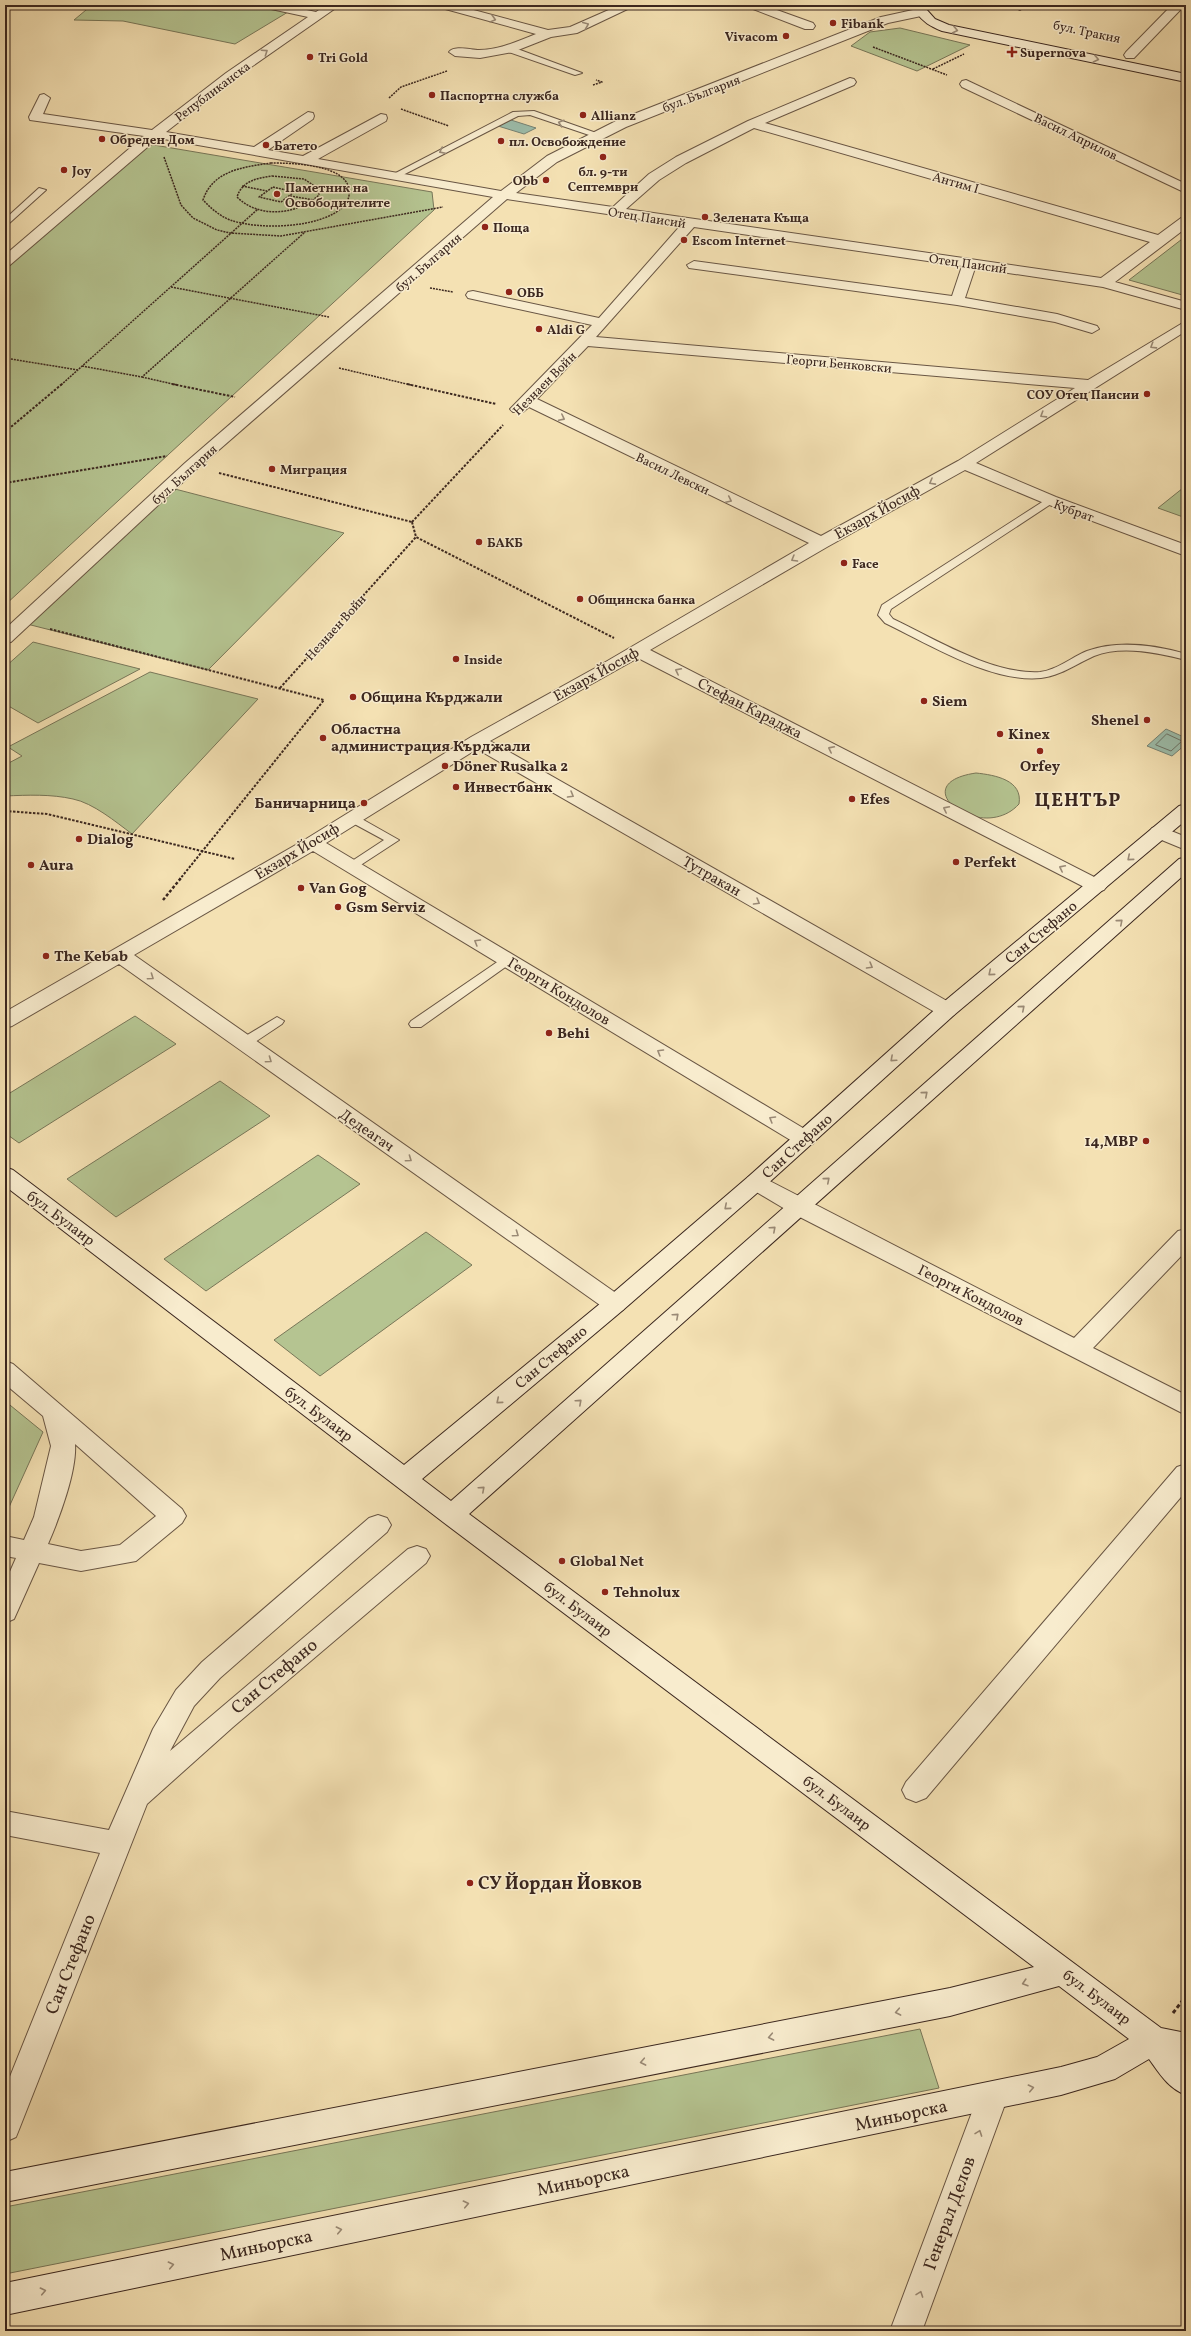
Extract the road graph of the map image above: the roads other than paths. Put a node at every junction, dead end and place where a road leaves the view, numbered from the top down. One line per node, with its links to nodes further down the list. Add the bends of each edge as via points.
1 (266, 5): 8 (street)
2 (334, 5): 8 (street, Републиканска)
3 (442, 5): 10 (street, one-way to 10)
4 (630, 5): 10 (street, one-way to 4, via 573,30)
5 (752, 5): 9 (street)
6 (1179, 5): 13 (street)
7 (922, 9): 13 (street, бул. Тракия); 16 (street, бул. Тракия, one-way to 16, via 931,22 946,28); 24 (street, бул. България, via 885,20 627,121)
8 (318, 16): 23 (street, Републиканска, one-way to 8, via 230,76)
9 (809, 26)
10 (548, 34): 11 (street)
11 (509, 49): 12 (street, via 480,54); 15 (lane)
12 (455, 52)
13 (1130, 55): 14 (street, бул. Тракия)
14 (1186, 66)
15 (578, 73)
16 (1186, 78)
17 (850, 82): 22 (street)
18 (966, 84): 28 (street, Васил Априлов)
19 (44, 98): 23 (street, Отец Паисий, via 35,117)
20 (308, 116): 25 (street)
21 (381, 118): 26 (street)
22 (753, 124): 31 (street, via 681,160 654,177); 35 (street, Антим I)
23 (155, 134): 25 (street, Отец Паисий); 36 (street, Републиканска)
24 (598, 135): 27 (lane, one-way to 27, via 525,112 509,116); 30 (street, бул. България, via 552,160)
25 (256, 152): 26 (street, Отец Паисий)
26 (304, 161): 27 (street, Отец Паисий)
27 (394, 176): 30 (street, Отец Паисий)
28 (1186, 189)
29 (42, 190): 34 (lane)
30 (504, 195): 31 (street, Отец Паисий); 53 (street, бул. България, via 191,466)
31 (615, 212): 33 (street, Отец Паисий)
32 (1186, 221): 35 (street)
33 (690, 223): 37 (street, Отец Паисий); 43 (street, Незнаен Войн)
34 (5, 224)
35 (1159, 240): 39 (street)
36 (5, 262)
37 (970, 263): 39 (street, Отец Паисий); 41 (street)
38 (694, 265): 41 (street)
39 (1104, 283): 42 (street, Отец Паисий)
40 (473, 295): 43 (street)
41 (957, 301): 45 (street, via 1057,318)
42 (1186, 306)
43 (602, 323): 46 (street, Незнаен Войн)
44 (1186, 325): 47 (street, Екзарх Йосиф, one-way to 47)
45 (1092, 329)
46 (586, 341): 47 (street, Георги Бенковски); 48 (street, Незнаен Войн)
47 (1092, 385): 49 (street, Екзарх Йосиф, one-way to 49)
48 (523, 405): 51 (street, Васил Левски, one-way to 51)
49 (964, 464): 50 (street, Кубрат); 51 (street, Екзарх Йосиф, one-way to 51)
50 (1050, 500): 52 (street, Кубрат); 55 (lane, via 886,607 883,615 889,621 995,669 1020,674 1056,672 1098,651 1128,649 1170,652)
51 (821, 544): 54 (street, Екзарх Йосиф, one-way to 54)
52 (1186, 551)
53 (5, 638)
54 (638, 651): 56 (street, Екзарх Йосиф); 64 (street, Стефан Караджа, one-way to 54)
55 (1186, 657)
56 (477, 741): 58 (street, Екзарх Йосиф); 67 (street, Тутракан, one-way to 67)
57 (1186, 810): 59 (street, Сан Стефано)
58 (353, 818): 60 (street, Екзарх Йосиф); 63 (lane, via 393,840)
59 (1159, 832): 61 (street); 64 (street, Сан Стефано, one-way to 64)
60 (313, 843): 63 (street, Георги Кондолов); 65 (street, Екзарх Йосиф)
61 (1186, 844)
62 (1186, 863): 75 (street, one-way to 62)
63 (354, 866): 66 (street, Георги Кондолов, one-way to 63)
64 (1097, 886): 67 (street, Сан Стефано, one-way to 67)
65 (120, 954): 68 (street, Екзарх Йосиф); 71 (street, Дедеагач, one-way to 71)
66 (506, 960): 70 (lane); 72 (street, Георги Кондолов, one-way to 66)
67 (947, 1010): 72 (street, Сан Стефано, one-way to 72)
68 (5, 1021)
69 (277, 1021): 71 (lane)
70 (416, 1024)
71 (244, 1043): 77 (street, Дедеагач, one-way to 77)
72 (806, 1139): 74 (street, Сан Стефано)
73 (5, 1175): 83 (street, бул. Булаир)
74 (756, 1182): 75 (street, Георги Кондолов); 77 (street, Сан Стефано, one-way to 77)
75 (798, 1206): 78 (street, Георги Кондолов); 84 (street, one-way to 75)
76 (1186, 1237): 78 (street)
77 (615, 1304): 83 (street, Сан Стефано, one-way to 83)
78 (1077, 1350): 80 (street, Георги Кондолов)
79 (5, 1370): 81 (street)
80 (1186, 1406)
81 (54, 1412): 87 (street, via 63,1446 47,1517); 87 (street, via 173,1516 127,1554 81,1561)
82 (1186, 1474): 90 (street)
83 (405, 1479): 84 (street, бул. Булаир)
84 (452, 1515): 94 (street, бул. Булаир)
85 (378, 1525): 91 (street, Сан Стефано, via 211,1670 185,1698 166,1729)
86 (5, 1546): 87 (street)
87 (34, 1551): 89 (street)
88 (417, 1556): 91 (street, Сан Стефано, via 224,1719)
89 (5, 1612)
90 (916, 1790)
91 (135, 1800): 93 (street, Сан Стефано)
92 (5, 1823): 93 (street)
93 (118, 1844): 99 (street, Сан Стефано)
94 (1062, 1972): 95 (street, бул. Булаир); 100 (street, one-way to 100, via 950,2002)
95 (1154, 2040): 96 (street, бул. Булаир); 97 (street, бул. Булаир, via 1173,2068); 98 (street, Миньорска, one-way to 95, via 1104,2069)
96 (1186, 2047)
97 (1186, 2081)
98 (993, 2096): 101 (street, Миньорска, one-way to 98); 102 (street, Генерал Делов, one-way to 98)
99 (5, 2127)
100 (5, 2187)
101 (5, 2299)
102 (906, 2331)

